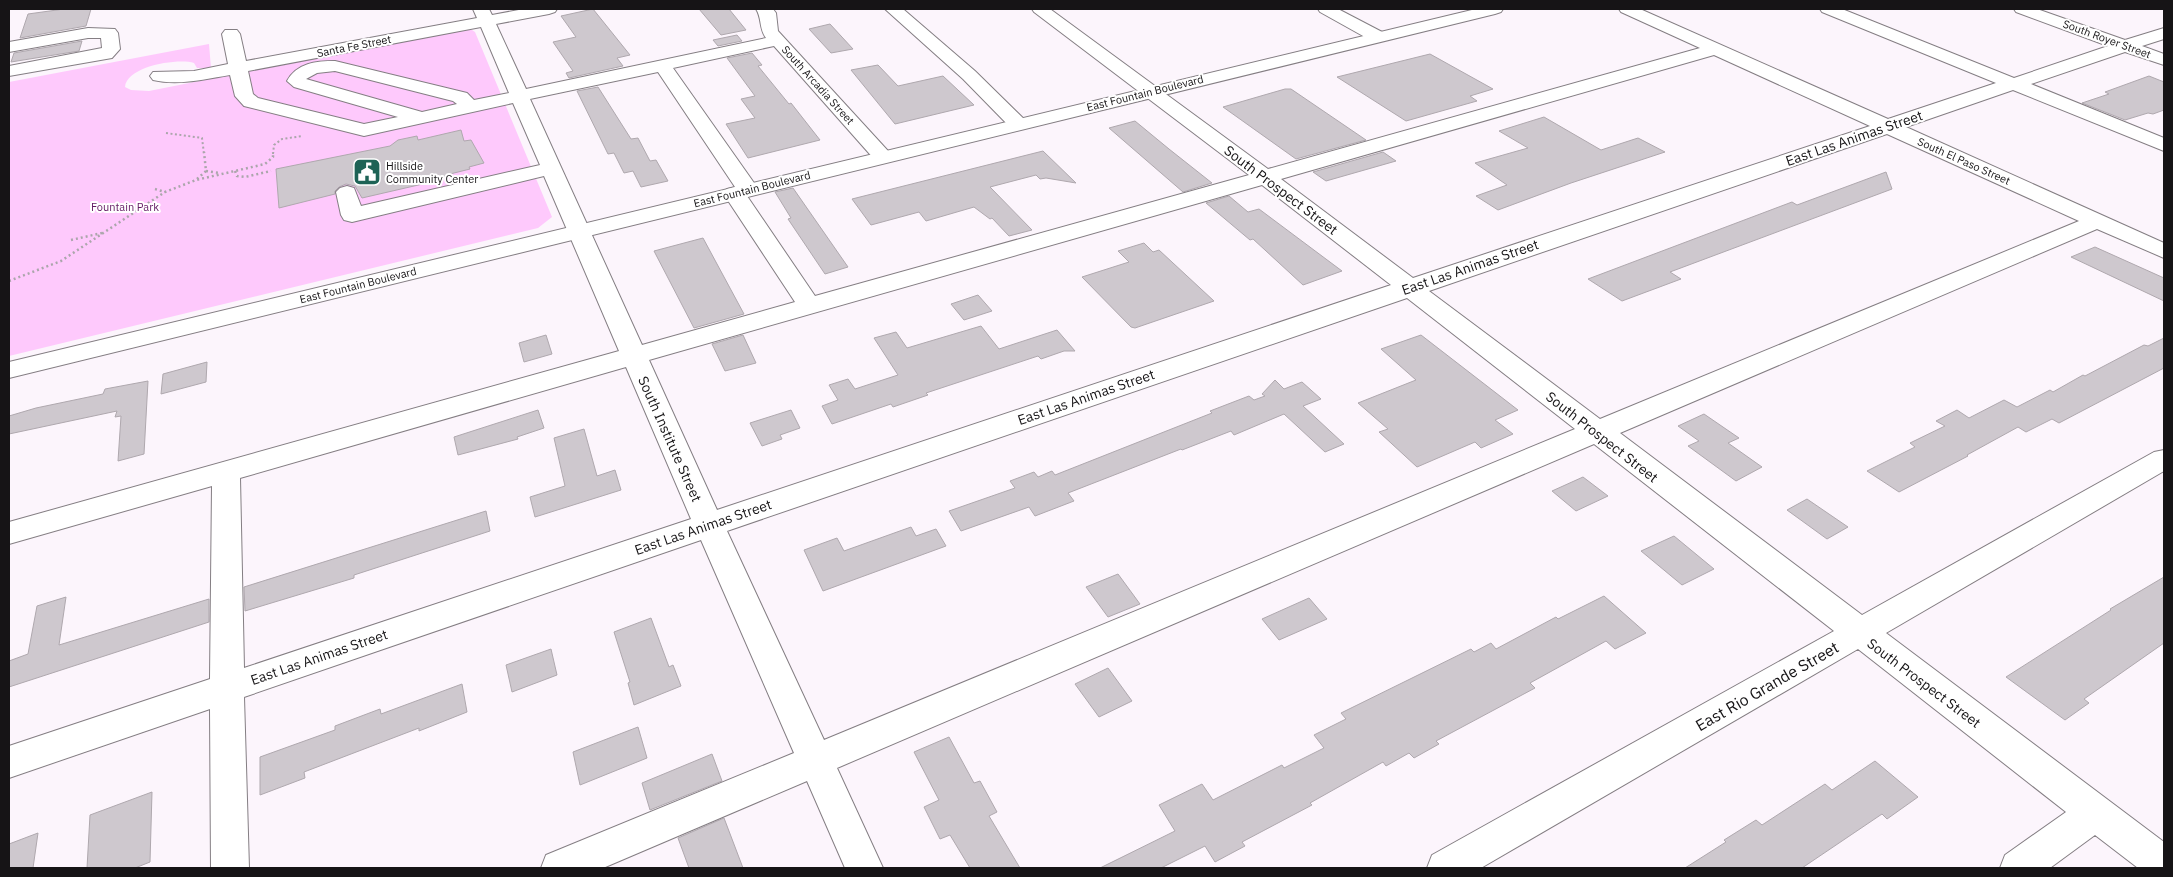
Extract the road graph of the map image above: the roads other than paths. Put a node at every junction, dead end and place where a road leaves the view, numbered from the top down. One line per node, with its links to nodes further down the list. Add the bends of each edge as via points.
1 (549, 9): 11 (street, Santa Fe Street)
2 (764, 9): 15 (street, South Arcadia Street, via 768,13 770,32)
3 (893, 9): 29 (street, via 969,75)
4 (1326, 9): 14 (street)
5 (1495, 9): 14 (street, East Fountain Boulevard)
6 (1628, 9): 18 (street, South El Paso Street)
7 (1828, 9): 24 (street)
8 (2022, 9): 16 (street, South Royer Street)
9 (1067, 11): 10 (street)
10 (1044, 12): 25 (street, South Prospect Street)
11 (483, 15): 21 (street, Santa Fe Street); 26 (street, South Institute Street)
12 (2164, 33): 16 (street, East Las Animas Street)
13 (231, 34): 21 (street)
14 (1378, 37): 25 (street, East Fountain Boulevard)
15 (779, 40): 20 (street); 32 (street, South Arcadia Street)
16 (2126, 46): 19 (street, South Royer Street); 24 (street, East Las Animas Street)
17 (9, 47): 22 (street, via 88,33 109,33 111,49 106,54)
18 (1716, 49): 30 (street, South El Paso Street); 34 (street)
19 (2164, 60)
20 (662, 66): 26 (street); 35 (street)
21 (240, 68): 23 (street, Santa Fe Street, via 194,76); 28 (street, via 244,96 251,102 364,130)
22 (9, 71)
23 (159, 76)
24 (2013, 84): 30 (street, East Las Animas Street); 31 (street)
25 (1152, 91): 29 (street, East Fountain Boulevard); 34 (street, South Prospect Street)
26 (519, 97): 27 (street); 33 (street, South Institute Street)
27 (470, 107): 28 (street); 28 (street, via 460,97 335,66 308,70 297,77 296,81 300,83)
28 (422, 118)
29 (1018, 124): 32 (street, East Fountain Boulevard)
30 (1887, 126): 37 (street, South El Paso Street); 40 (street, East Las Animas Street)
31 (2164, 145)
32 (882, 156): 35 (street, East Fountain Boulevard)
33 (550, 168): 36 (street, via 352,215); 38 (street, South Institute Street)
34 (1265, 177): 40 (street, South Prospect Street); 41 (street)
35 (741, 191): 38 (street, East Fountain Boulevard); 41 (street)
36 (348, 192)
37 (2097, 221): 39 (street, South El Paso Street); 44 (street)
38 (579, 231): 42 (street, South Institute Street); 43 (street, East Fountain Boulevard)
39 (2164, 251)
40 (1409, 288): 44 (street, South Prospect Street); 47 (street, East Las Animas Street)
41 (810, 307): 42 (street)
42 (634, 357): 46 (street); 47 (street, South Institute Street)
43 (9, 370)
44 (1595, 432): 49 (street, South Prospect Street); 51 (street)
45 (2164, 458): 49 (street, East Rio Grande Street)
46 (226, 472): 48 (street); 50 (street)
47 (709, 525): 50 (street, East Las Animas Street); 51 (street, South Institute Street)
48 (9, 533)
49 (1860, 634): 53 (street, South Prospect Street); 58 (street, East Rio Grande Street)
50 (227, 688): 52 (street, East Las Animas Street); 55 (street)
51 (815, 761): 56 (street); 57 (street, South Institute Street)
52 (9, 762)
53 (2095, 813): 54 (street, South Prospect Street); 59 (street)
54 (2164, 866)
55 (230, 868)
56 (560, 868)
57 (864, 868)
58 (1446, 868)
59 (2019, 868)

